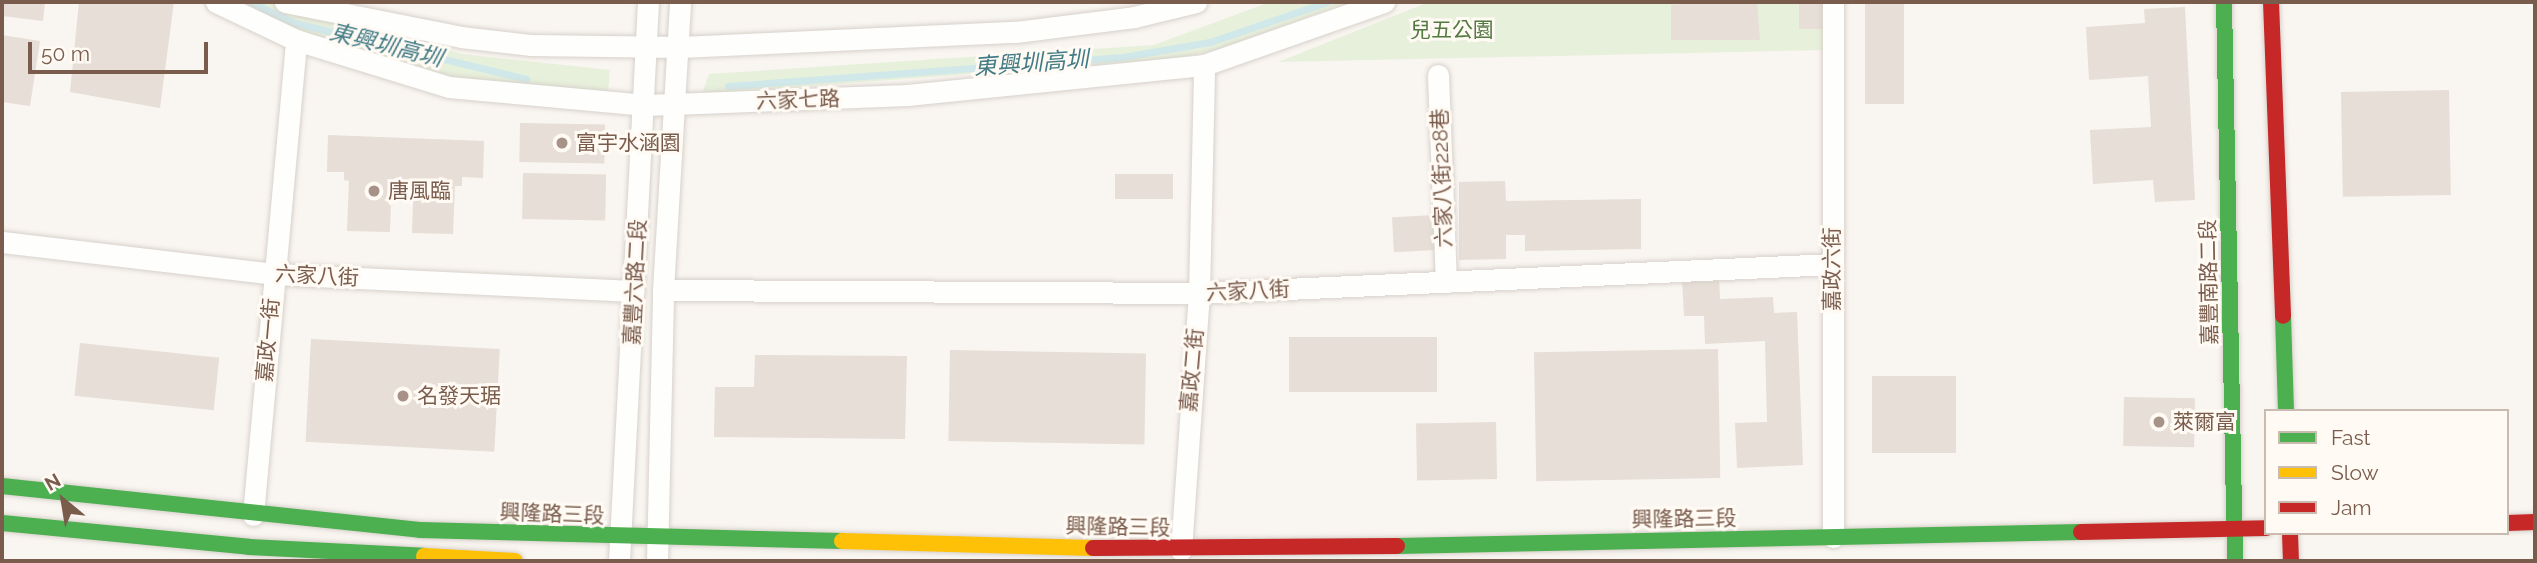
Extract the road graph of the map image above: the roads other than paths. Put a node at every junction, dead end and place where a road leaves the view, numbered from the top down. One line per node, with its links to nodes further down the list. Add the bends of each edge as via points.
1 (216, 2): 10 (street, 六家七路)
2 (648, 2): 11 (street, 嘉豐六路二段)
3 (680, 2): 12 (street, 嘉豐六路二段)
4 (1195, 2): 12 (street, via 1134,17 1016,33)
5 (1384, 2): 13 (street, 六家七路)
6 (1833, 2): 18 (street, 嘉政六街)
7 (2224, 2): 31 (street, 嘉豐南路二段)
8 (2271, 2): 24 (street)
9 (290, 3): 11 (street, via 461,37 530,45)
10 (296, 40): 15 (street, 六家七路, via 449,87); 19 (street, 嘉政一街)
11 (648, 44): 12 (street); 15 (street, 嘉豐六路二段)
12 (680, 47): 16 (street, 嘉豐六路二段)
13 (1204, 65): 16 (street, 六家七路, via 908,95); 23 (street, 嘉政二街)
14 (1438, 75): 20 (street, 六家八街228巷)
15 (646, 105): 16 (street, 六家七路); 22 (street, 嘉豐六路二段)
16 (673, 105): 21 (street, 嘉豐六路二段)
17 (2, 242): 19 (street, 六家八街)
18 (1832, 264): 20 (street, 六家八街); 35 (street, 嘉政六街)
19 (274, 274): 22 (street, 六家八街); 26 (street, 嘉政一街)
20 (1446, 282): 23 (street, 六家八街)
21 (663, 290): 23 (street, 六家八街); 34 (street, 嘉豐六路二段)
22 (634, 291): 33 (street, 嘉豐六路二段)
23 (1199, 293): 36 (street, 嘉政二街)
24 (2286, 409)
25 (2, 486): 26 (street, 興隆路三段)
26 (253, 515): 33 (street, 興隆路三段, via 420,530)
27 (2535, 522): 29 (street)
28 (2, 523): 37 (street, via 249,547)
29 (2509, 523)
30 (2264, 528): 31 (street, 興隆路三段)
31 (2236, 530): 35 (street, 興隆路三段); 40 (street, 嘉豐南路二段)
32 (2290, 535): 41 (street)
33 (624, 537): 34 (street, 興隆路三段); 38 (street, 嘉豐六路二段)
34 (657, 537): 36 (street, 興隆路三段); 39 (street, 嘉豐六路二段)
35 (1833, 537): 36 (street, 興隆路三段)
36 (1181, 550)
37 (515, 561)
38 (619, 561)
39 (657, 561)
40 (2235, 561)
41 (2291, 561)

